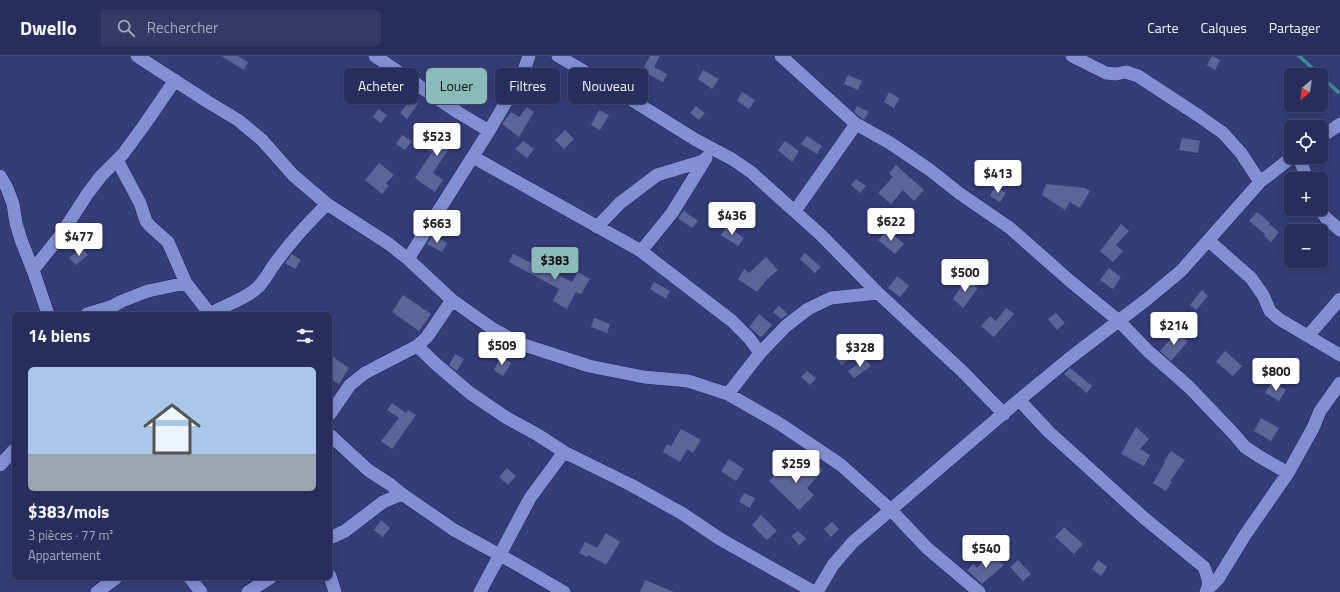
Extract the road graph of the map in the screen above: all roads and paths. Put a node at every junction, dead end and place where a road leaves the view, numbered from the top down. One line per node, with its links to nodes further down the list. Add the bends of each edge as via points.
1 (138, 56): 7 (street)
2 (375, 56): 10 (street)
3 (529, 56): 10 (street)
4 (558, 56): 12 (street)
5 (781, 56): 8 (street)
6 (1072, 56): 18 (street, via 1106,73 1126,72 1138,76 1200,116 1242,153)
7 (175, 80): 14 (street, via 153,114); 19 (street, via 238,120 262,140 293,175)
8 (856, 124): 20 (street); 36 (street, via 930,170 959,194 1010,228)
9 (1340, 124): 11 (street)
10 (490, 131): 13 (street)
11 (1328, 132)
12 (715, 149): 15 (street); 20 (street, via 751,172)
13 (473, 157): 22 (street); 26 (street)
14 (117, 160): 27 (street, via 88,193 60,236); 28 (street, via 146,220 168,242)
15 (704, 161): 22 (street, via 657,175 620,203); 25 (street, via 672,213)
16 (1284, 163): 18 (street)
17 (0, 176): 27 (street, via 13,204 21,240)
18 (1260, 182): 24 (street)
19 (327, 204): 26 (street); 35 (street, via 292,242 262,283 245,297)
20 (795, 211): 29 (street)
21 (1325, 216): 23 (street)
22 (597, 227): 25 (street)
23 (1340, 230)
24 (1209, 241): 36 (street, via 1181,271); 37 (street, via 1251,278 1270,311)
25 (641, 251): 39 (street, via 732,321)
26 (408, 259): 31 (street)
27 (33, 270): 32 (street)
28 (186, 283): 33 (street, via 148,291); 34 (street)
29 (878, 293): 39 (street, via 831,298 808,309 786,326); 45 (street, via 962,370)
30 (1340, 299): 37 (street)
31 (452, 300): 38 (street, via 427,337); 42 (street, via 493,329 521,344 589,366 644,377 688,381)
32 (47, 312)
33 (94, 312)
34 (213, 312)
35 (216, 312)
36 (1119, 321): 43 (street); 50 (street, via 1189,387 1245,446)
37 (1308, 336): 40 (street)
38 (417, 346): 44 (street, via 365,373 350,385); 48 (street, via 470,393)
39 (760, 353): 42 (street)
40 (1340, 355)
41 (1340, 383): 50 (street, via 1320,410 1313,428)
42 (728, 394): 52 (street, via 780,424 841,465)
43 (1019, 400): 45 (street); 59 (street, via 1049,432 1144,518 1198,560 1204,567)
44 (332, 411)
45 (1004, 414): 52 (street)
46 (332, 437): 51 (street, via 368,470)
47 (12, 452): 49 (street)
48 (564, 452): 54 (street, via 530,498); 66 (street, via 631,485 683,514 755,560)
49 (0, 465)
50 (1288, 472): 59 (street)
51 (402, 494): 53 (street, via 383,502 345,531); 54 (street, via 454,530)
52 (891, 510): 66 (street, via 853,542 833,565); 67 (street, via 927,548)
53 (332, 537)
54 (499, 554): 64 (street); 65 (street)
55 (113, 580): 60 (street)
56 (192, 580): 61 (street)
57 (267, 580): 62 (street)
58 (331, 580): 63 (street)
59 (1208, 590)
60 (97, 592)
61 (201, 592)
62 (248, 592)
63 (335, 592)
64 (480, 592)
65 (564, 592)
66 (816, 592)
67 (979, 592)

